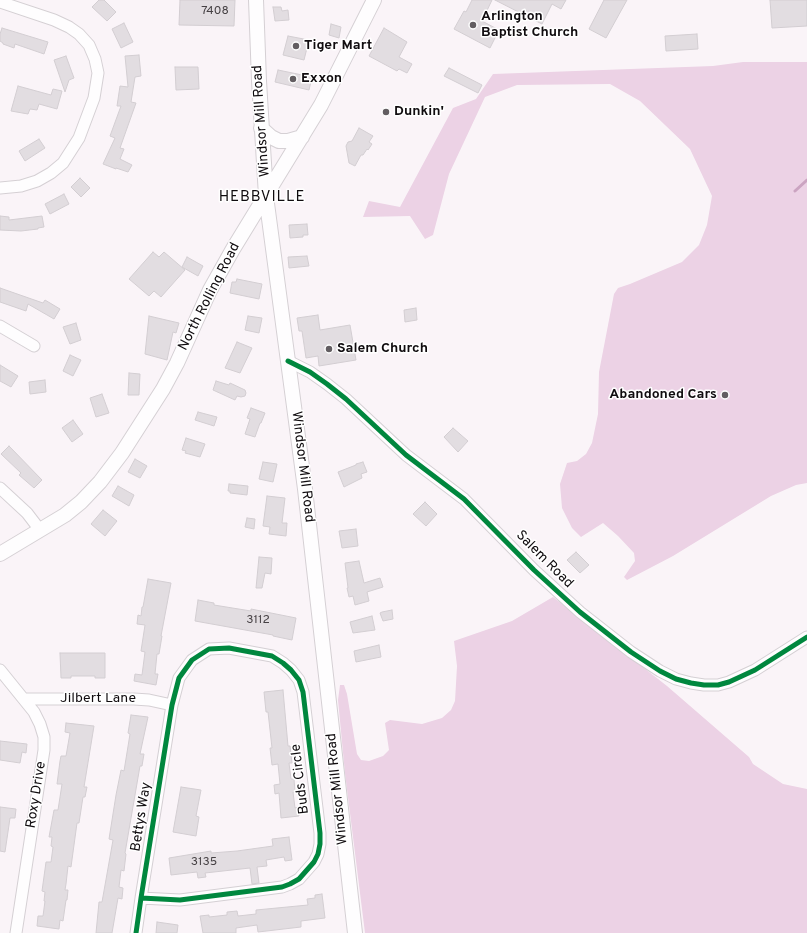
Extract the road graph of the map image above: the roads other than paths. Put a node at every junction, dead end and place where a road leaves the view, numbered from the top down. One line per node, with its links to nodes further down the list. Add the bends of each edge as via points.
1 (256, 0): 4 (main road, Windsor Mill Road)
2 (374, 0): 5 (main road, North Rolling Road)
3 (0, 2): 6 (street, via 69,26 89,45 98,73 94,98 79,138 63,163 37,181)
4 (261, 128): 5 (main road, via 279,141); 7 (main road, Windsor Mill Road)
5 (302, 137): 7 (main road, North Rolling Road)
6 (0, 188)
7 (266, 196): 10 (main road, Windsor Mill Road); 12 (main road, North Rolling Road, via 210,290 161,392 122,453 81,502)
8 (0, 326): 9 (street)
9 (34, 346)
10 (288, 361): 14 (street, Salem Road, via 310,372 346,399 406,455 464,499 580,612 660,671 691,683 711,685 729,682 755,670); 21 (main road, Windsor Mill Road, via 321,624)
11 (0, 488): 12 (street)
12 (40, 530): 13 (main road, North Rolling Road)
13 (0, 554)
14 (807, 637)
15 (0, 670): 16 (street, Roxy Drive)
16 (24, 699): 17 (street, Jilbert Lane, via 134,699); 19 (street, Roxy Drive, via 40,724 44,750)
17 (172, 705): 18 (street, Bettys Way); 18 (street, Buds Circle, via 179,678 185,668 209,649 229,648 264,654 283,663 299,680 303,692 320,844 318,854 306,872 299,879 282,887 180,900)
18 (141, 898): 20 (street, Bettys Way)
19 (16, 933)
20 (136, 933)
21 (355, 933)

